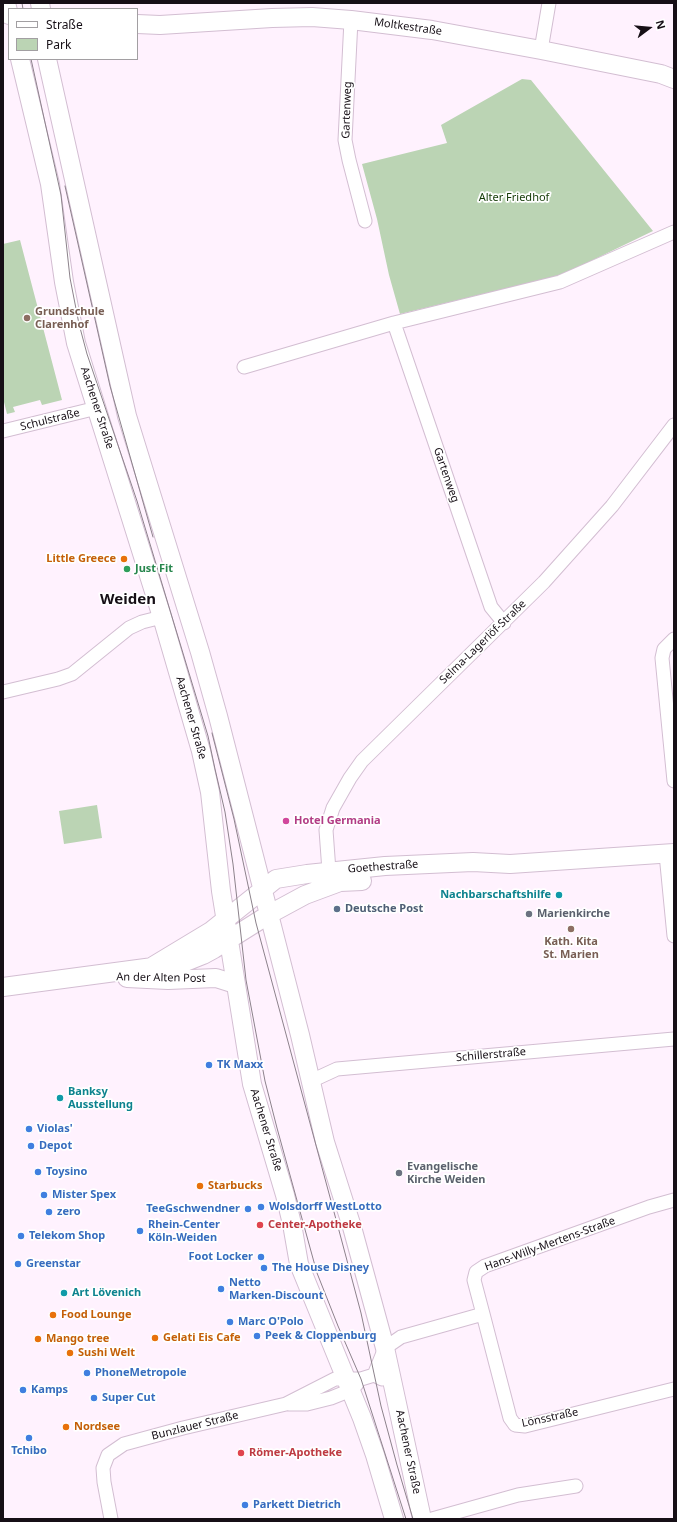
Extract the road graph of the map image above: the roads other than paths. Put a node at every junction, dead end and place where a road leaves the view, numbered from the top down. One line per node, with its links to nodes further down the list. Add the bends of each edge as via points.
1 (549, 3): 4 (street)
2 (351, 20): 3 (main road, Moltkestraße, via 312,17); 4 (main road, Moltkestraße, via 432,30); 8 (street, Gartenweg, via 345,140)
3 (138, 24)
4 (542, 50): 7 (main road, Moltkestraße, via 661,74)
5 (20, 60): 12 (main road, Aachener Straße, via 50,184 76,343)
6 (47, 60): 24 (main road, Aachener Straße, via 127,416 200,652)
7 (674, 79)
8 (365, 221)
9 (674, 232): 10 (street, via 560,282)
10 (394, 323): 11 (street); 16 (street, Gartenweg, via 491,607)
11 (244, 367)
12 (97, 408): 14 (street, Schulstraße); 15 (main road, Aachener Straße)
13 (674, 425): 16 (street, Selma-Lagerlöf-Straße, via 582,541)
14 (3, 432)
15 (162, 617): 19 (street, via 129,628 72,674); 26 (main road, Aachener Straße, via 205,767)
16 (504, 623): 23 (street, Selma-Lagerlöf-Straße, via 362,761 350,778 333,808 326,830)
17 (674, 639): 18 (street, via 664,649 662,658)
18 (669, 681): 20 (street)
19 (3, 692)
20 (674, 781)
21 (670, 854): 22 (main road, Goethestraße); 27 (street)
22 (510, 864): 23 (main road, Goethestraße, via 473,862); 25 (main road, Goethestraße, via 475,872 340,882 305,895)
23 (329, 871): 24 (main road, Goethestraße, via 276,879)
24 (262, 891): 25 (main road, Aachener Straße); 26 (main road, An der Alten Post)
25 (268, 915): 28 (main road, Goethestraße); 34 (main road, Aachener Straße)
26 (226, 919): 28 (main road, Aachener Straße); 29 (main road, An der Alten Post)
27 (674, 936)
28 (230, 940): 29 (main road, An der Alten Post, via 192,960); 31 (main road, Aachener Straße)
29 (153, 966): 30 (main road, An der Alten Post)
30 (86, 976): 31 (main road, An der Alten Post, via 168,980 216,978); 32 (main road, An der Alten Post)
31 (235, 984): 39 (main road, Aachener Straße, via 252,1084 285,1195 299,1264)
32 (3, 987)
33 (674, 1039): 34 (street, Schillerstraße, via 337,1069)
34 (311, 1081): 37 (main road, Aachener Straße, via 325,1142 352,1227)
35 (674, 1200): 36 (street, Hans-Willy-Mertens-Straße, via 485,1266 476,1272 474,1280)
36 (483, 1314): 37 (street, via 401,1337); 41 (street, Lönsstraße, via 510,1418 515,1425 525,1426)
37 (384, 1348): 38 (street); 40 (main road, Aachener Straße)
38 (374, 1375): 39 (street); 40 (street)
39 (353, 1383): 43 (street, Bunzlauer Straße, via 335,1379 286,1404 124,1444 108,1454 103,1468); 44 (main road, Aachener Straße)
40 (394, 1385): 45 (main road, Aachener Straße)
41 (674, 1389)
42 (576, 1486): 46 (street, via 518,1495)
43 (111, 1519)
44 (394, 1519)
45 (422, 1519)
46 (432, 1519)

